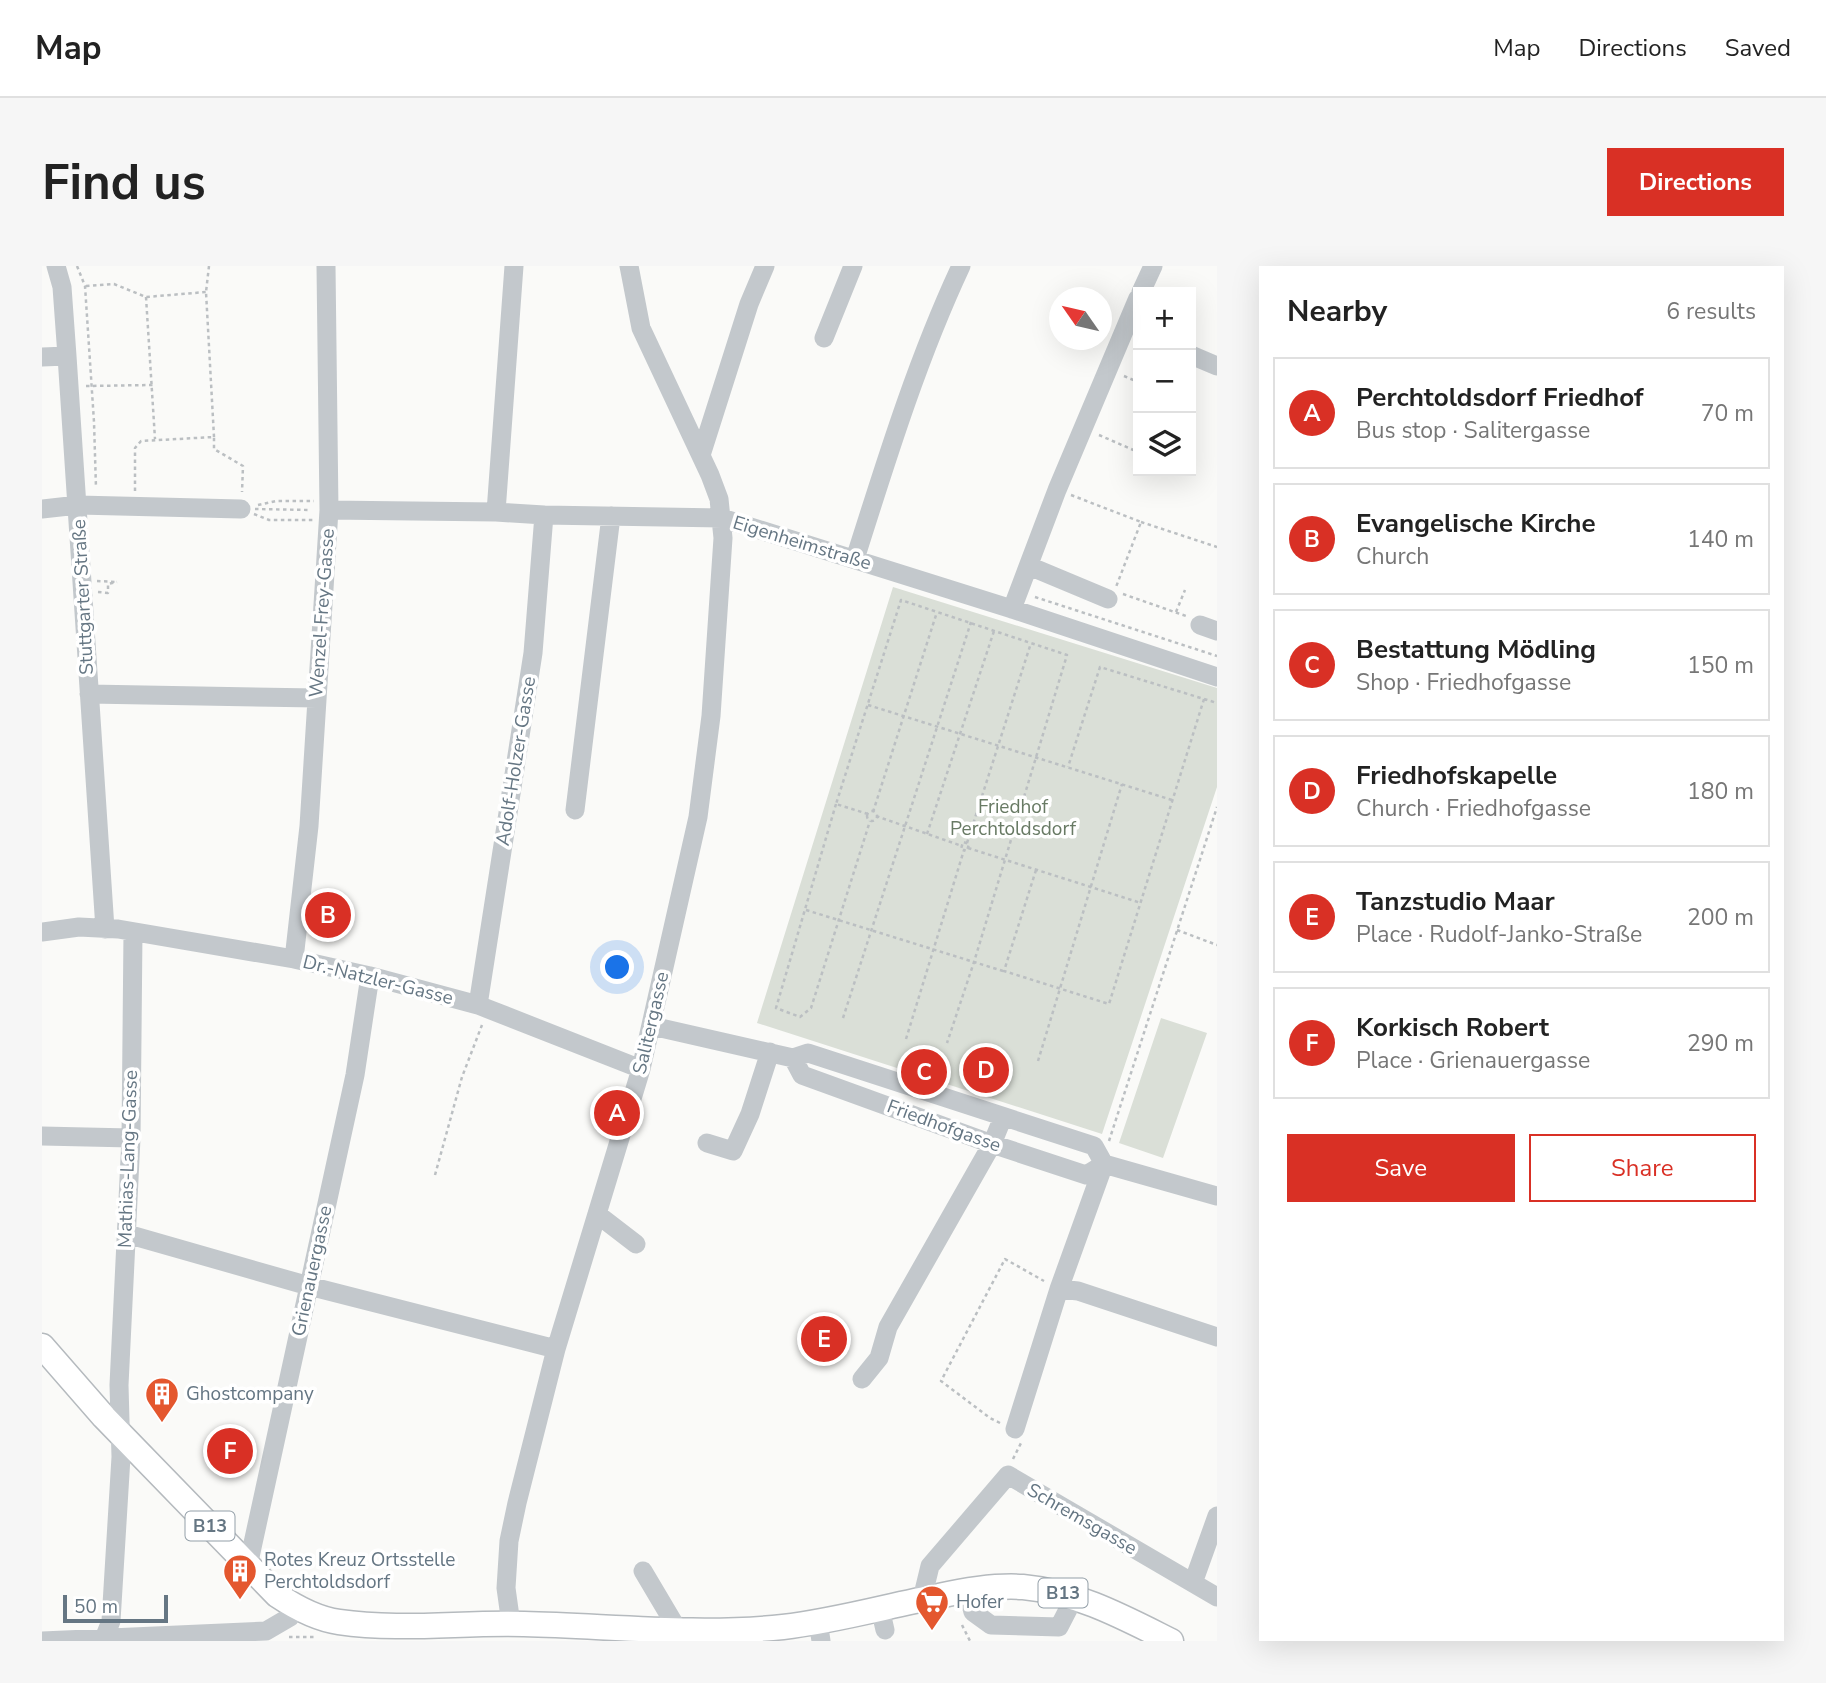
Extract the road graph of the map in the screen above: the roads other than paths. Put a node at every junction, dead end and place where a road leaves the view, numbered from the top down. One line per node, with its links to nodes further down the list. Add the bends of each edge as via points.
1 (56, 266): 12 (street, Stuttgarter Straße)
2 (326, 266): 20 (street, Wenzel-Frey-Gasse)
3 (514, 266): 21 (street)
4 (629, 266): 16 (street, Salitergasse, via 641,328)
5 (765, 266): 16 (street)
6 (853, 266): 11 (street)
7 (961, 266): 25 (street, via 889,452)
8 (1153, 266): 9 (street)
9 (1143, 287)
10 (1132, 330): 26 (street, via 1083,429)
11 (824, 338)
12 (67, 356): 13 (street); 17 (street, Stuttgarter Straße)
13 (42, 357)
14 (1196, 357): 15 (street)
15 (1217, 366)
16 (701, 455): 24 (street, Salitergasse)
17 (78, 505): 18 (street); 19 (street); 30 (street, Stuttgarter Straße)
18 (42, 509)
19 (241, 509)
20 (328, 511): 21 (street, Eigenheimstraße); 31 (street, Wenzel-Frey-Gasse)
21 (496, 512): 22 (street, Eigenheimstraße)
22 (544, 515): 23 (street, Eigenheimstraße); 38 (street, Adolf-Holzer-Gasse, via 533,653)
23 (611, 516): 24 (street, Eigenheimstraße); 32 (street)
24 (722, 519): 25 (street, Eigenheimstraße); 39 (street, Salitergasse, via 711,716 698,817)
25 (855, 559): 28 (street, Eigenheimstraße)
26 (1029, 566): 27 (street); 28 (street)
27 (1108, 599)
28 (1015, 600): 29 (street, Eigenheimstraße)
29 (1217, 677)
30 (89, 694): 31 (street); 33 (street, Stuttgarter Straße)
31 (317, 698): 36 (street, Wenzel-Frey-Gasse)
32 (575, 810)
33 (105, 929): 34 (street, Dr.-Natzler-Gasse); 35 (street, Dr.-Natzler-Gasse)
34 (42, 932)
35 (133, 932): 36 (street, Dr.-Natzler-Gasse); 45 (street, Mathias-Lang-Gasse)
36 (294, 959): 37 (street, Dr.-Natzler-Gasse)
37 (370, 976): 38 (street, Dr.-Natzler-Gasse); 53 (street, Grienauergasse, via 355,1075)
38 (483, 1007): 42 (street, Dr.-Natzler-Gasse)
39 (652, 1026): 40 (street, Friedhofgasse); 42 (street, Salitergasse)
40 (770, 1052): 41 (street, Friedhofgasse); 46 (street, via 733,1151)
41 (793, 1058): 43 (street, Friedhofgasse, via 808,1053); 47 (street, Friedhofgasse, via 802,1075)
42 (641, 1069): 50 (street, Salitergasse)
43 (1003, 1117): 47 (street); 48 (street, Friedhofgasse, via 1094,1146)
44 (42, 1136): 45 (street)
45 (131, 1138): 51 (street, Mathias-Lang-Gasse)
46 (707, 1143)
47 (992, 1144): 48 (street, Friedhofgasse, via 1086,1175); 58 (street, via 888,1327 879,1358)
48 (1104, 1164): 49 (street, Friedhofgasse); 54 (street)
49 (1217, 1196)
50 (597, 1214): 52 (street); 57 (street, Salitergasse)
51 (127, 1234): 53 (street); 59 (street, Mathias-Lang-Gasse)
52 (636, 1244)
53 (309, 1286): 57 (street); 64 (street, Grienauergasse)
54 (1059, 1289): 55 (street, via 1078,1291); 61 (street)
55 (1217, 1338)
56 (42, 1346): 60 (main road, B13)
57 (556, 1349): 75 (street, Salitergasse, via 509,1541 506,1598)
58 (862, 1379)
59 (119, 1385): 60 (street); 62 (street, Mathias-Lang-Gasse)
60 (91, 1402): 62 (main road, B13)
61 (1015, 1429)
62 (120, 1432): 64 (main road, B13); 76 (street, Mathias-Lang-Gasse, via 111,1621)
63 (1217, 1516): 66 (street)
64 (248, 1566): 71 (main road, B13)
65 (643, 1571): 73 (street)
66 (1193, 1583): 69 (street, Schremsgasse); 70 (street, Schremsgasse, via 1008,1475 930,1566)
67 (967, 1590): 68 (main road, B13, via 1019,1587); 68 (street, via 972,1612 991,1625 1059,1627); 70 (main road, B13)
68 (1074, 1596): 79 (main road, B13)
69 (1217, 1597)
70 (922, 1599): 74 (main road, B13, via 882,1619)
71 (295, 1607): 75 (main road, B13, via 337,1622); 76 (street, via 290,1617 266,1631)
72 (569, 1626): 73 (main road, B13); 75 (main road, B13); 78 (main road)
73 (678, 1630): 74 (main road, B13)
74 (819, 1631)
75 (511, 1632)
76 (104, 1639): 77 (street)
77 (42, 1641)
78 (536, 1641)
79 (1171, 1641)

